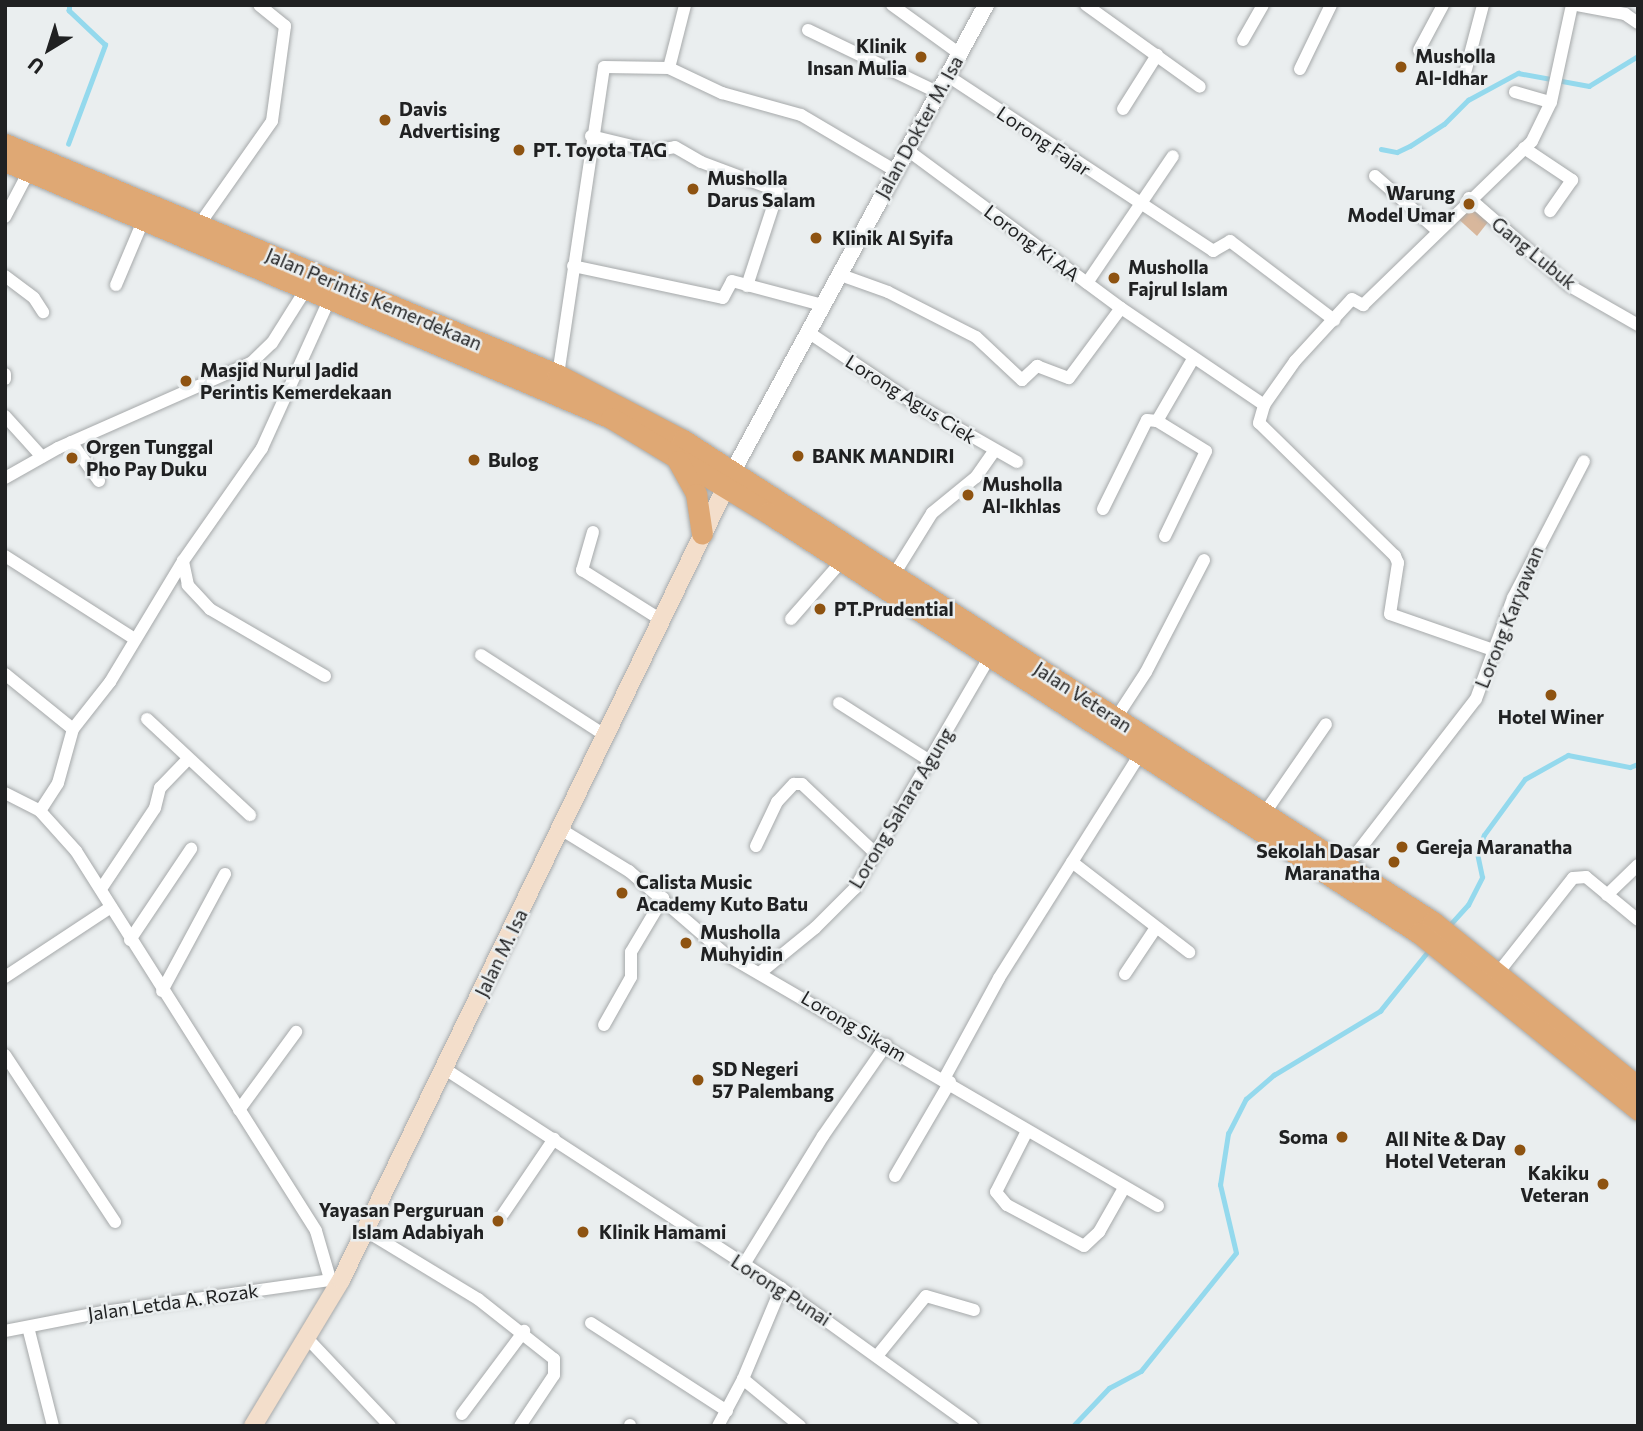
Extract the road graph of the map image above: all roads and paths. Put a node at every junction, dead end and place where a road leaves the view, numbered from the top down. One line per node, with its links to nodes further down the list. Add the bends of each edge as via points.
1 (259, 5): 41 (street, via 285,26 272,121)
2 (685, 5): 18 (street)
3 (891, 5): 16 (street)
4 (986, 5): 16 (street, Jalan Dokter M. Isa)
5 (1086, 5): 17 (street)
6 (1263, 5): 14 (street)
7 (1331, 5): 19 (street)
8 (1443, 5): 15 (street)
9 (1483, 5): 21 (street)
10 (1574, 5): 11 (street); 25 (street)
11 (1625, 10): 12 (street)
12 (1638, 23)
13 (808, 30): 23 (street)
14 (1243, 40)
15 (1419, 50)
16 (960, 54): 20 (street, Jalan Dokter M. Isa)
17 (1157, 55): 22 (street); 26 (street)
18 (663, 68): 27 (street, via 600,70); 33 (street, via 722,93 801,115)
19 (1300, 69)
20 (948, 76): 23 (street, Jalan Dokter M. Isa); 37 (street, Lorong Fajar)
21 (1464, 77)
22 (1200, 87)
23 (937, 92): 30 (street, Jalan Dokter M. Isa)
24 (1515, 92): 25 (street)
25 (1551, 102): 29 (street)
26 (1123, 109)
27 (592, 136): 43 (street); 48 (street, via 653,150 675,147 701,162 778,191)
28 (5, 144): 41 (highway, Jalan Perintis Kemerdekaan)
29 (1524, 148): 36 (street); 38 (street, via 1572,180)
30 (906, 149): 33 (street, Jalan Dokter M. Isa); 46 (street, Lorong Ki AA)
31 (1173, 156): 37 (street)
32 (5, 161): 34 (highway)
33 (894, 170): 44 (street, Jalan Dokter M. Isa)
34 (29, 171): 39 (street); 40 (highway)
35 (1375, 176): 42 (street)
36 (1469, 198): 42 (street); 55 (street, Gang Lubuk, via 1570,286)
37 (1143, 205): 46 (street); 54 (street, Lorong Fajar, via 1213,251 1230,241)
38 (1550, 211)
39 (5, 217)
40 (143, 221): 47 (street); 49 (highway)
41 (199, 225): 58 (highway, Jalan Perintis Kemerdekaan)
42 (1437, 230): 54 (street, via 1363,305 1352,299)
43 (573, 266): 48 (street, via 723,298 732,281); 58 (street)
44 (838, 274): 51 (street, Jalan Dokter M. Isa); 52 (street, via 888,292 976,337 1024,380 1037,366 1069,378)
45 (5, 276): 53 (street, via 34,298)
46 (1087, 283): 52 (street, Lorong Ki AA)
47 (116, 285)
48 (747, 286): 51 (street)
49 (306, 289): 50 (highway); 63 (street, via 272,343 251,363)
50 (330, 298): 60 (highway); 78 (street, via 262,448)
51 (822, 305): 56 (street, Jalan Dokter M. Isa)
52 (1121, 308): 57 (street, Lorong Ki AA)
53 (43, 312)
54 (1334, 320): 59 (street, via 1294,361)
55 (1638, 325)
56 (807, 332): 64 (street, Lorong Agus Ciek); 70 (street, Jalan Dokter M. Isa)
57 (1193, 359): 59 (street, Lorong Ki AA); 62 (street)
58 (558, 375): 60 (highway, Jalan Perintis Kemerdekaan)
59 (1264, 405): 84 (street, via 1260,427 1395,556 1398,563 1390,614)
60 (614, 410): 65 (highway); 70 (highway, Jalan Perintis Kemerdekaan)
61 (5, 416): 66 (street)
62 (1157, 421): 72 (street, via 1147,420); 75 (street, via 1206,450)
63 (71, 442): 66 (street); 71 (street)
64 (994, 451): 67 (street, Lorong Agus Ciek); 80 (street, via 978,475 932,513)
65 (674, 456): 70 (highway); 74 (highway, via 696,494)
66 (42, 457): 69 (street)
67 (1017, 461)
68 (1584, 461): 84 (street, Lorong Karyawan, via 1513,598)
69 (5, 478)
70 (729, 479): 74 (main road, Jalan M. Isa); 79 (highway, Jalan Veteran); 80 (highway, Jalan Veteran)
71 (99, 481)
72 (1102, 509)
73 (593, 532): 82 (street, via 582,570)
74 (702, 534): 82 (main road, Jalan M. Isa)
75 (1165, 536)
76 (5, 556): 83 (street)
77 (1204, 560): 90 (street, via 1146,672)
78 (183, 561): 83 (street); 88 (street, via 188,584 210,609)
79 (842, 561): 81 (street); 86 (highway, Jalan Veteran)
80 (893, 576): 90 (highway, Jalan Veteran)
81 (791, 619)
82 (662, 620): 94 (main road, Jalan M. Isa)
83 (135, 639): 93 (street, via 110,682)
84 (1496, 651): 108 (street, Lorong Karyawan, via 1476,699)
85 (481, 655): 94 (street)
86 (990, 656): 95 (highway, Jalan Veteran); 97 (street, Lorong Sahara Agung)
87 (5, 674): 93 (street)
88 (325, 676)
89 (839, 703): 97 (street)
90 (1115, 718): 100 (highway, Jalan Veteran)
91 (147, 719): 96 (street)
92 (1326, 724): 100 (street)
93 (73, 729): 99 (street, via 58,783)
94 (606, 736): 102 (main road, Jalan M. Isa)
95 (1140, 754): 106 (street); 115 (highway, Jalan Veteran)
96 (188, 759): 101 (street); 110 (street, via 160,788 155,808)
97 (930, 761): 105 (street, Lorong Sahara Agung)
98 (5, 793): 99 (street)
99 (40, 811): 110 (street, via 63,834)
100 (1265, 814): 108 (highway, Jalan Veteran)
101 (250, 815)
102 (562, 830): 112 (street, Lorong Sikam); 128 (main road, Jalan M. Isa)
103 (756, 846): 105 (street, via 778,803 794,785 802,784)
104 (191, 849): 117 (street)
105 (875, 853): 119 (street, Lorong Sahara Agung, via 846,898)
106 (1072, 862): 116 (street); 129 (street, via 999,978)
107 (1638, 865): 111 (street)
108 (1346, 867): 115 (highway, Jalan Veteran)
109 (225, 874): 123 (street)
110 (101, 889): 113 (street)
111 (1607, 895): 114 (street); 122 (street, via 1586,877 1573,878)
112 (663, 898): 119 (street, Lorong Sikam, via 712,945); 124 (street, via 631,952 631,977)
113 (111, 907): 117 (street); 121 (street)
114 (1638, 920)
115 (1426, 928): 122 (highway)
116 (1155, 929): 118 (street); 120 (street)
117 (130, 940): 123 (street)
118 (1189, 952)
119 (761, 972): 126 (street, Lorong Sikam)
120 (1125, 974)
121 (5, 977)
122 (1492, 980): 130 (highway); 132 (highway)
123 (162, 991): 131 (street)
124 (604, 1025)
125 (296, 1032): 131 (street)
126 (886, 1045): 129 (street, Lorong Sikam); 141 (street)
127 (5, 1055): 139 (street)
128 (445, 1069): 134 (street, Lorong Punai); 140 (main road, Jalan M. Isa)
129 (947, 1081): 133 (street, Lorong Sikam); 135 (street)
130 (1638, 1087)
131 (239, 1110): 142 (street, via 316,1231)
132 (1638, 1110)
133 (1027, 1130): 136 (street, Lorong Sikam); 136 (street, via 996,1192 1007,1205 1084,1245 1099,1232)
134 (554, 1139): 138 (street); 141 (street, Lorong Punai)
135 (895, 1177)
136 (1124, 1188): 137 (street, Lorong Sikam)
137 (1158, 1206)
138 (503, 1214)
139 (115, 1222)
140 (366, 1231): 142 (main road, Jalan M. Isa); 148 (street)
141 (743, 1266): 143 (street, Lorong Punai)
142 (336, 1279): 146 (street, Jalan Letda A. Rozak); 149 (main road, Jalan M. Isa)
143 (781, 1288): 150 (street, Lorong Punai); 151 (street)
144 (974, 1310): 150 (street, via 926,1296)
145 (591, 1322): 152 (street)
146 (28, 1327): 147 (street, Jalan Letda A. Rozak); 154 (street)
147 (5, 1331)
148 (524, 1331): 153 (street); 157 (street, via 554,1359 556,1370)
149 (307, 1338): 155 (main road, Jalan M. Isa); 156 (street)
150 (877, 1356): 160 (street, Lorong Punai)
151 (743, 1379): 152 (street); 159 (street)
152 (727, 1411): 158 (street)
153 (463, 1415)
154 (53, 1426)
155 (253, 1426)
156 (390, 1426)
157 (520, 1426)
158 (718, 1426)
159 (800, 1426)
160 (972, 1426)

